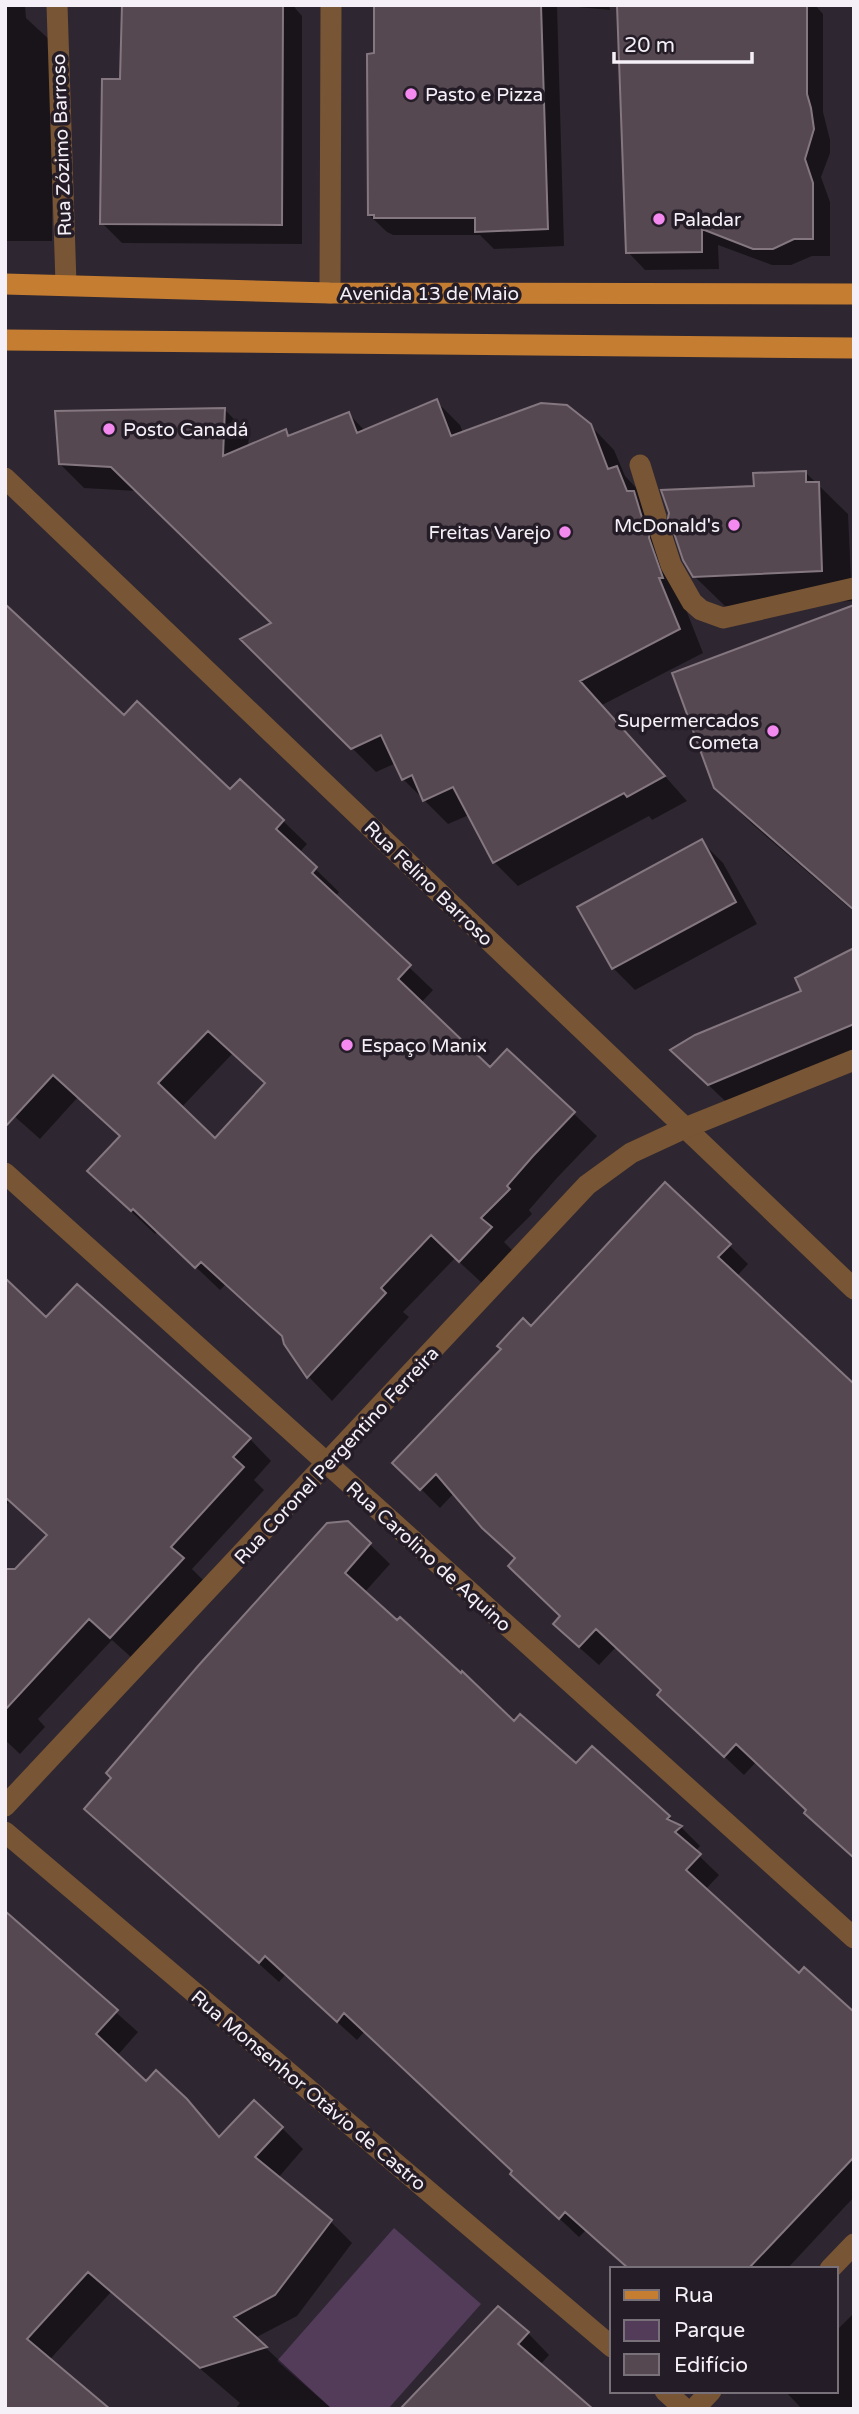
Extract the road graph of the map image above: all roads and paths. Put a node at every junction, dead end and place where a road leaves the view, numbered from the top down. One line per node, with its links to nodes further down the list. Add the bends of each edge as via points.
1 (57, 5): 4 (street, Rua Zózimo Barroso)
2 (331, 5): 5 (street)
3 (5, 284): 4 (main road, Avenida 13 de Maio)
4 (66, 284): 5 (main road, Avenida 13 de Maio)
5 (330, 293): 6 (main road, Avenida 13 de Maio)
6 (854, 294)
7 (5, 340): 8 (main road)
8 (854, 348)
9 (640, 466): 11 (street, via 671,565 701,610 723,618)
10 (5, 478): 13 (street, Rua Felino Barroso)
11 (854, 587)
12 (854, 1060): 13 (street, Rua Coronel Pergentino Ferreira)
13 (685, 1128): 15 (street, Rua Felino Barroso); 16 (street, Rua Coronel Pergentino Ferreira, via 631,1153 587,1185)
14 (5, 1173): 16 (street, Rua Carolino de Aquino)
15 (854, 1289)
16 (327, 1464): 17 (street, Rua Coronel Pergentino Ferreira); 19 (street, Rua Carolino de Aquino)
17 (5, 1806)
18 (5, 1832): 22 (street, Rua Monsenhor Otávio de Castro)
19 (854, 1938)
20 (854, 2244): 21 (street)
21 (832, 2267)
22 (610, 2345)
23 (667, 2393): 25 (street)
24 (709, 2393): 26 (street)
25 (685, 2409)
26 (694, 2409)

